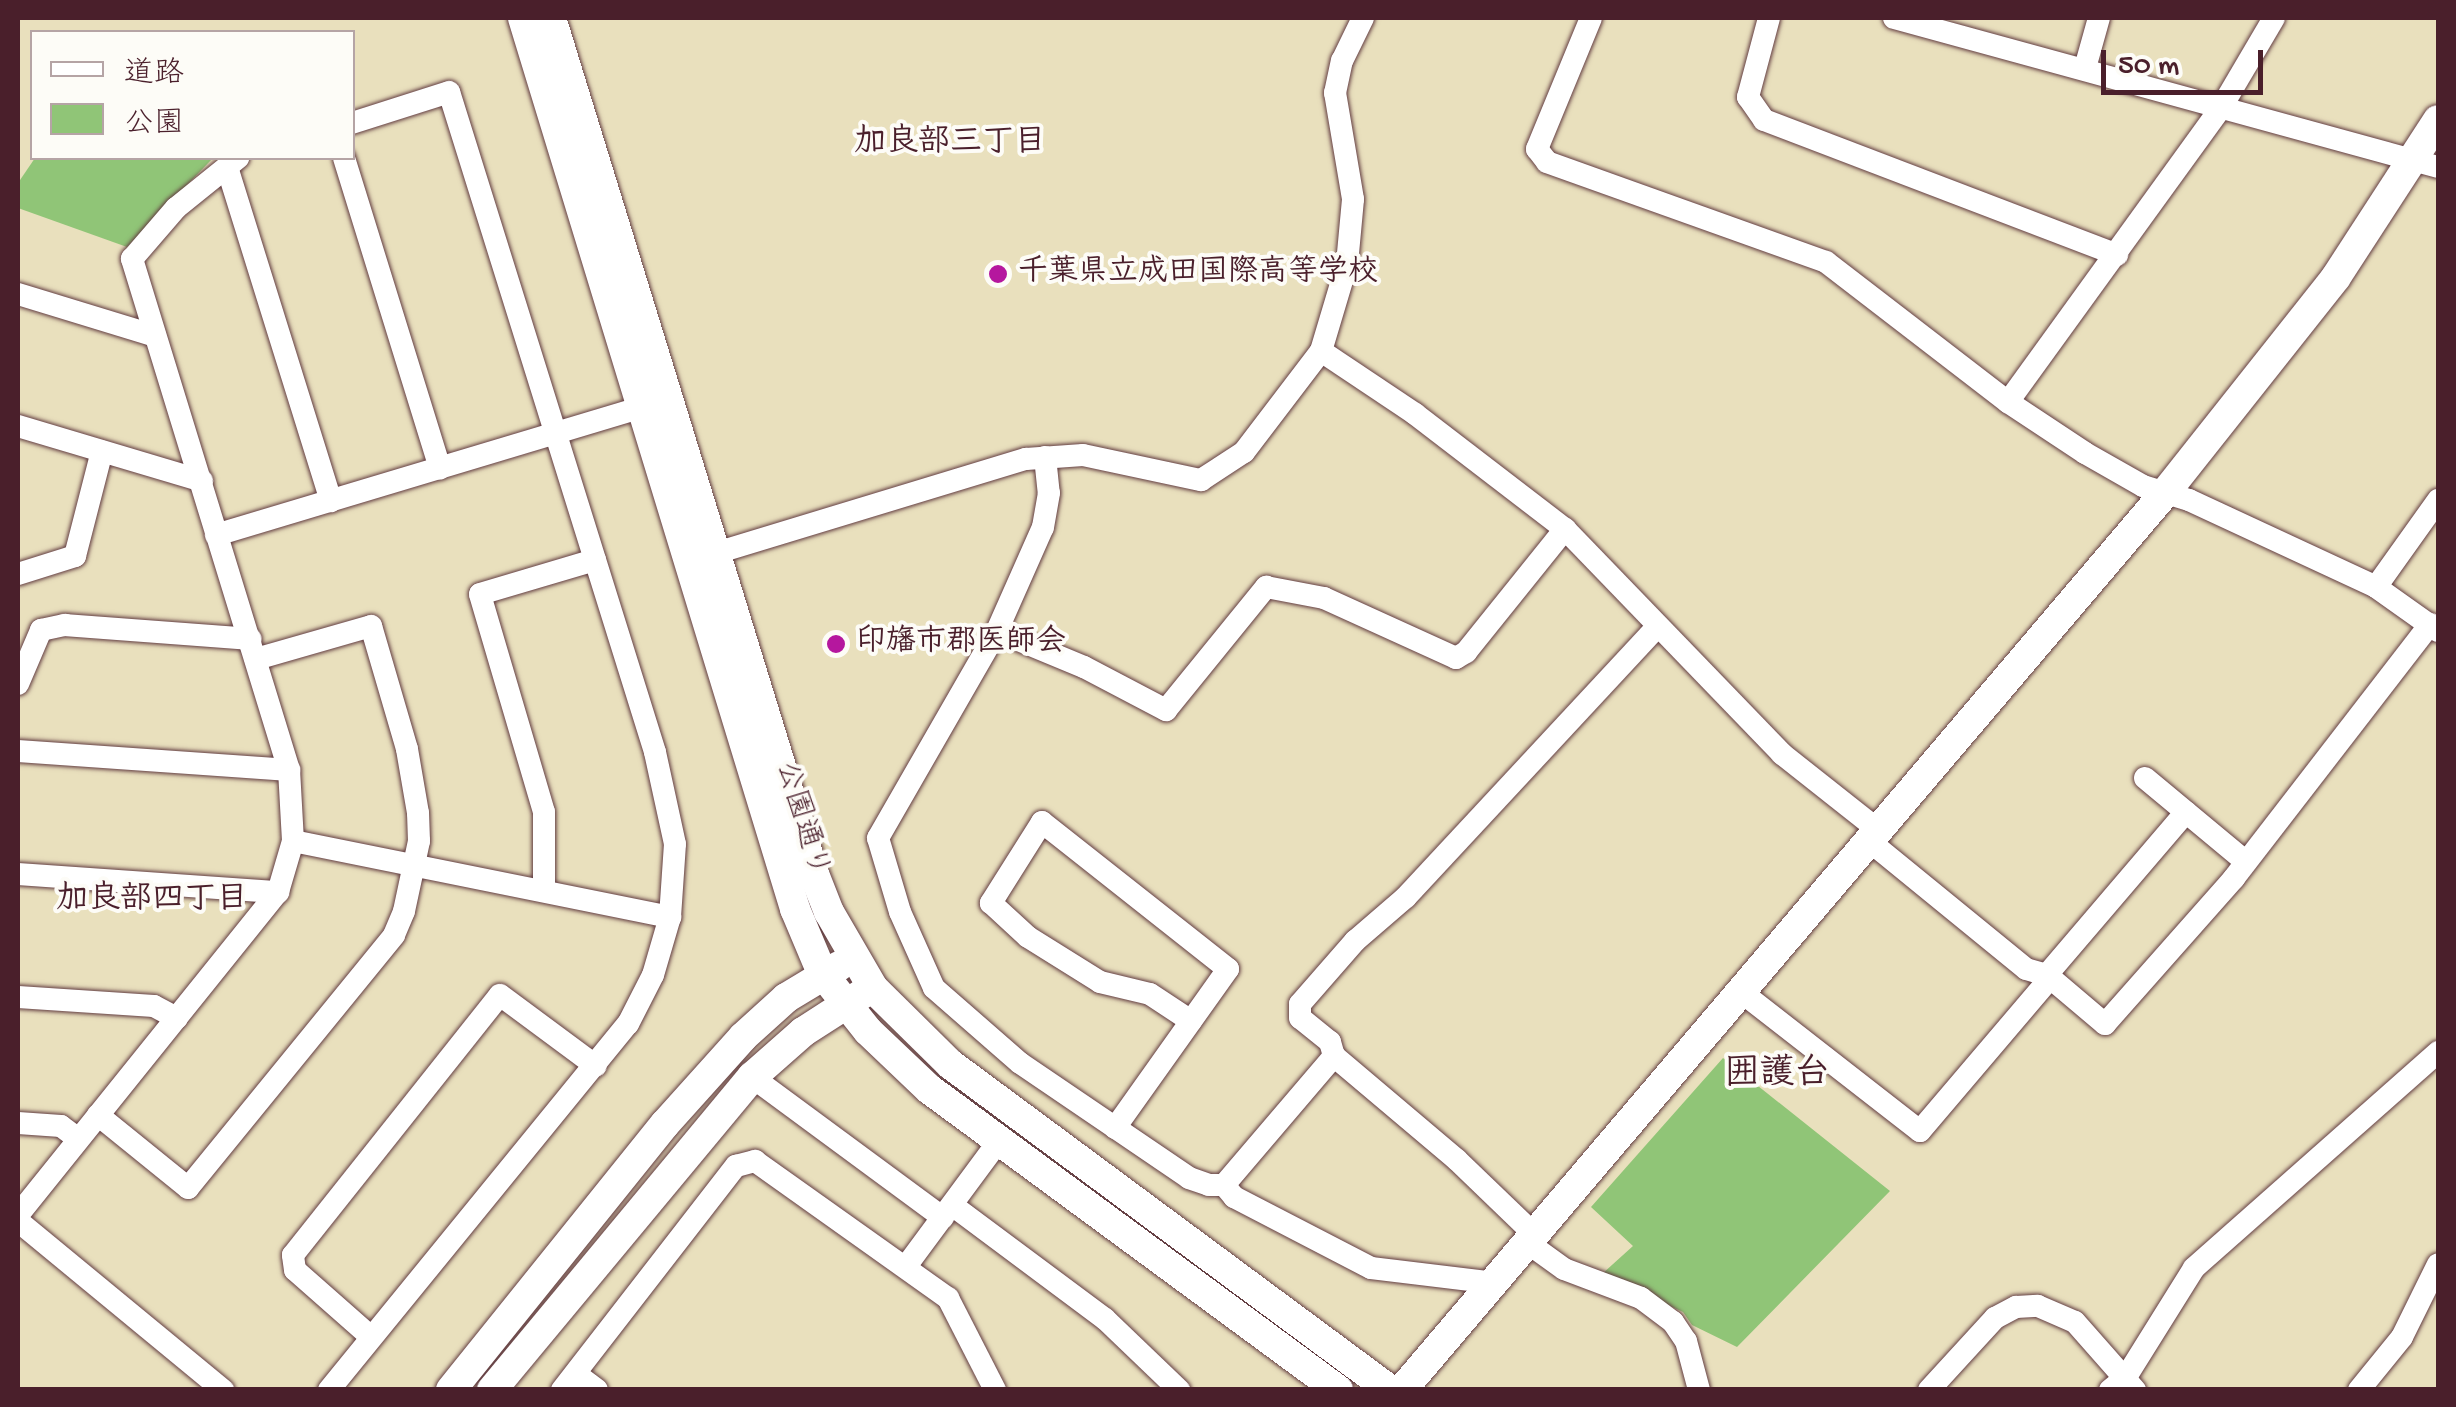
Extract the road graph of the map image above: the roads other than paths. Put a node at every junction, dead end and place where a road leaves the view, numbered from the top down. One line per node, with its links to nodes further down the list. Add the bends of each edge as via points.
1 (522, 18): 21 (street, 公園通り)
2 (551, 18): 21 (street, 公園通り)
3 (1363, 18): 19 (street, via 1335,93 1353,198 1347,264)
4 (1592, 18): 20 (street, via 1536,149 1547,162 1826,262)
5 (1769, 18): 16 (street, via 1748,97 1764,120)
6 (1894, 18): 9 (street)
7 (2099, 18): 9 (street)
8 (2274, 18): 10 (street)
9 (2085, 68): 10 (street)
10 (2221, 108): 15 (street); 16 (street)
11 (2438, 120): 15 (street)
12 (355, 122): 23 (street, via 449,92)
13 (345, 160): 26 (street)
14 (233, 162): 18 (street, via 176,208 132,259); 29 (street)
15 (2426, 164): 28 (street)
16 (2117, 256): 20 (street)
17 (18, 294): 18 (street)
18 (156, 336): 27 (street)
19 (1321, 351): 25 (street, via 1244,452 1201,480 1083,454); 31 (street)
20 (2008, 402): 28 (street, via 2085,453)
21 (655, 403): 23 (street); 33 (street, 公園通り); 57 (street, 公園通り, via 795,910)
22 (18, 426): 24 (street)
23 (556, 433): 26 (street); 35 (street)
24 (102, 451): 27 (street); 36 (street, via 75,556)
25 (1045, 457): 33 (street); 41 (street, via 1049,492 1042,526)
26 (440, 468): 29 (street)
27 (202, 481): 32 (street)
28 (2164, 493): 38 (street); 48 (street)
29 (331, 500): 32 (street)
30 (2438, 500): 38 (street)
31 (1565, 529): 39 (street); 41 (street, via 1456,658 1324,598 1266,587 1166,710)
32 (216, 535): 42 (street)
33 (716, 553): 56 (street, 公園通り, via 814,874)
34 (18, 557): 36 (street)
35 (595, 560): 53 (street, via 480,594 544,812); 55 (street, via 668,808 674,844)
36 (41, 564): 37 (street)
37 (18, 574)
38 (2376, 587): 40 (street)
39 (1658, 626): 48 (street, via 1782,754); 66 (street, via 1300,1004 1300,1018 1330,1042)
40 (2434, 628): 50 (street)
41 (996, 631): 71 (street, via 878,838 900,912 934,988 1001,1050)
42 (253, 649): 43 (street, via 65,626 41,630); 45 (street); 51 (street, via 370,626 414,780)
43 (18, 684)
44 (18, 751): 45 (street)
45 (289, 770): 49 (street)
46 (2144, 778): 47 (street)
47 (2186, 812): 50 (street); 58 (street)
48 (1872, 834): 58 (street, via 2026,969); 60 (street)
49 (293, 840): 51 (street); 54 (street)
50 (2246, 862): 58 (street, via 2105,1024)
51 (414, 865): 53 (street); 69 (street, via 394,935 188,1188)
52 (18, 874): 54 (street)
53 (544, 891): 55 (street)
54 (278, 892): 63 (street)
55 (670, 917): 67 (street, via 653,975)
56 (856, 958): 57 (street); 59 (street, 公園通り)
57 (822, 973): 62 (street, 公園通り); 86 (street, via 743,1037 664,1124)
58 (2048, 977): 60 (street, via 1920,1131)
59 (873, 988): 62 (street); 92 (street, 公園通り, via 950,1064)
60 (1740, 991): 77 (street)
61 (18, 997): 63 (street, via 154,1006)
62 (844, 1004): 68 (street); 73 (street, 公園通り, via 929,1089)
63 (177, 1018): 69 (street)
64 (1191, 1021): 64 (street, via 1150,994 1100,982 1028,937 991,903 1042,822 1228,969); 71 (street)
65 (2438, 1052): 83 (street, via 2194,1268)
66 (1334, 1056): 74 (street); 77 (street, via 1457,1160)
67 (596, 1066): 81 (street); 81 (street, via 500,995 293,1254 295,1270)
68 (752, 1078): 75 (street); 87 (street)
69 (98, 1116): 72 (street)
70 (18, 1123): 72 (street, via 61,1126)
71 (1116, 1128): 74 (street, via 1189,1178)
72 (78, 1139): 76 (street)
73 (998, 1142): 75 (street); 91 (street, 公園通り)
74 (1224, 1184): 80 (street, via 1234,1197 1371,1268)
75 (948, 1212): 79 (street); 90 (street, via 1105,1319)
76 (18, 1218): 84 (street)
77 (1531, 1239): 80 (street); 94 (street, via 1564,1269 1641,1298 1673,1322 1686,1341)
78 (2438, 1264): 96 (street, via 2402,1338)
79 (907, 1265): 82 (street, via 765,1165 745,1162); 89 (street, via 948,1298)
80 (1495, 1284): 93 (street)
81 (372, 1337): 85 (street)
82 (569, 1382): 88 (street)
83 (2124, 1385): 95 (street, via 2076,1322 2038,1306 1995,1318)
84 (223, 1390)
85 (329, 1390)
86 (451, 1390)
87 (492, 1390)
88 (597, 1390)
89 (995, 1390)
90 (1179, 1390)
91 (1338, 1390)
92 (1390, 1390)
93 (1402, 1390)
94 (1699, 1390)
95 (1929, 1390)
96 (2359, 1390)

